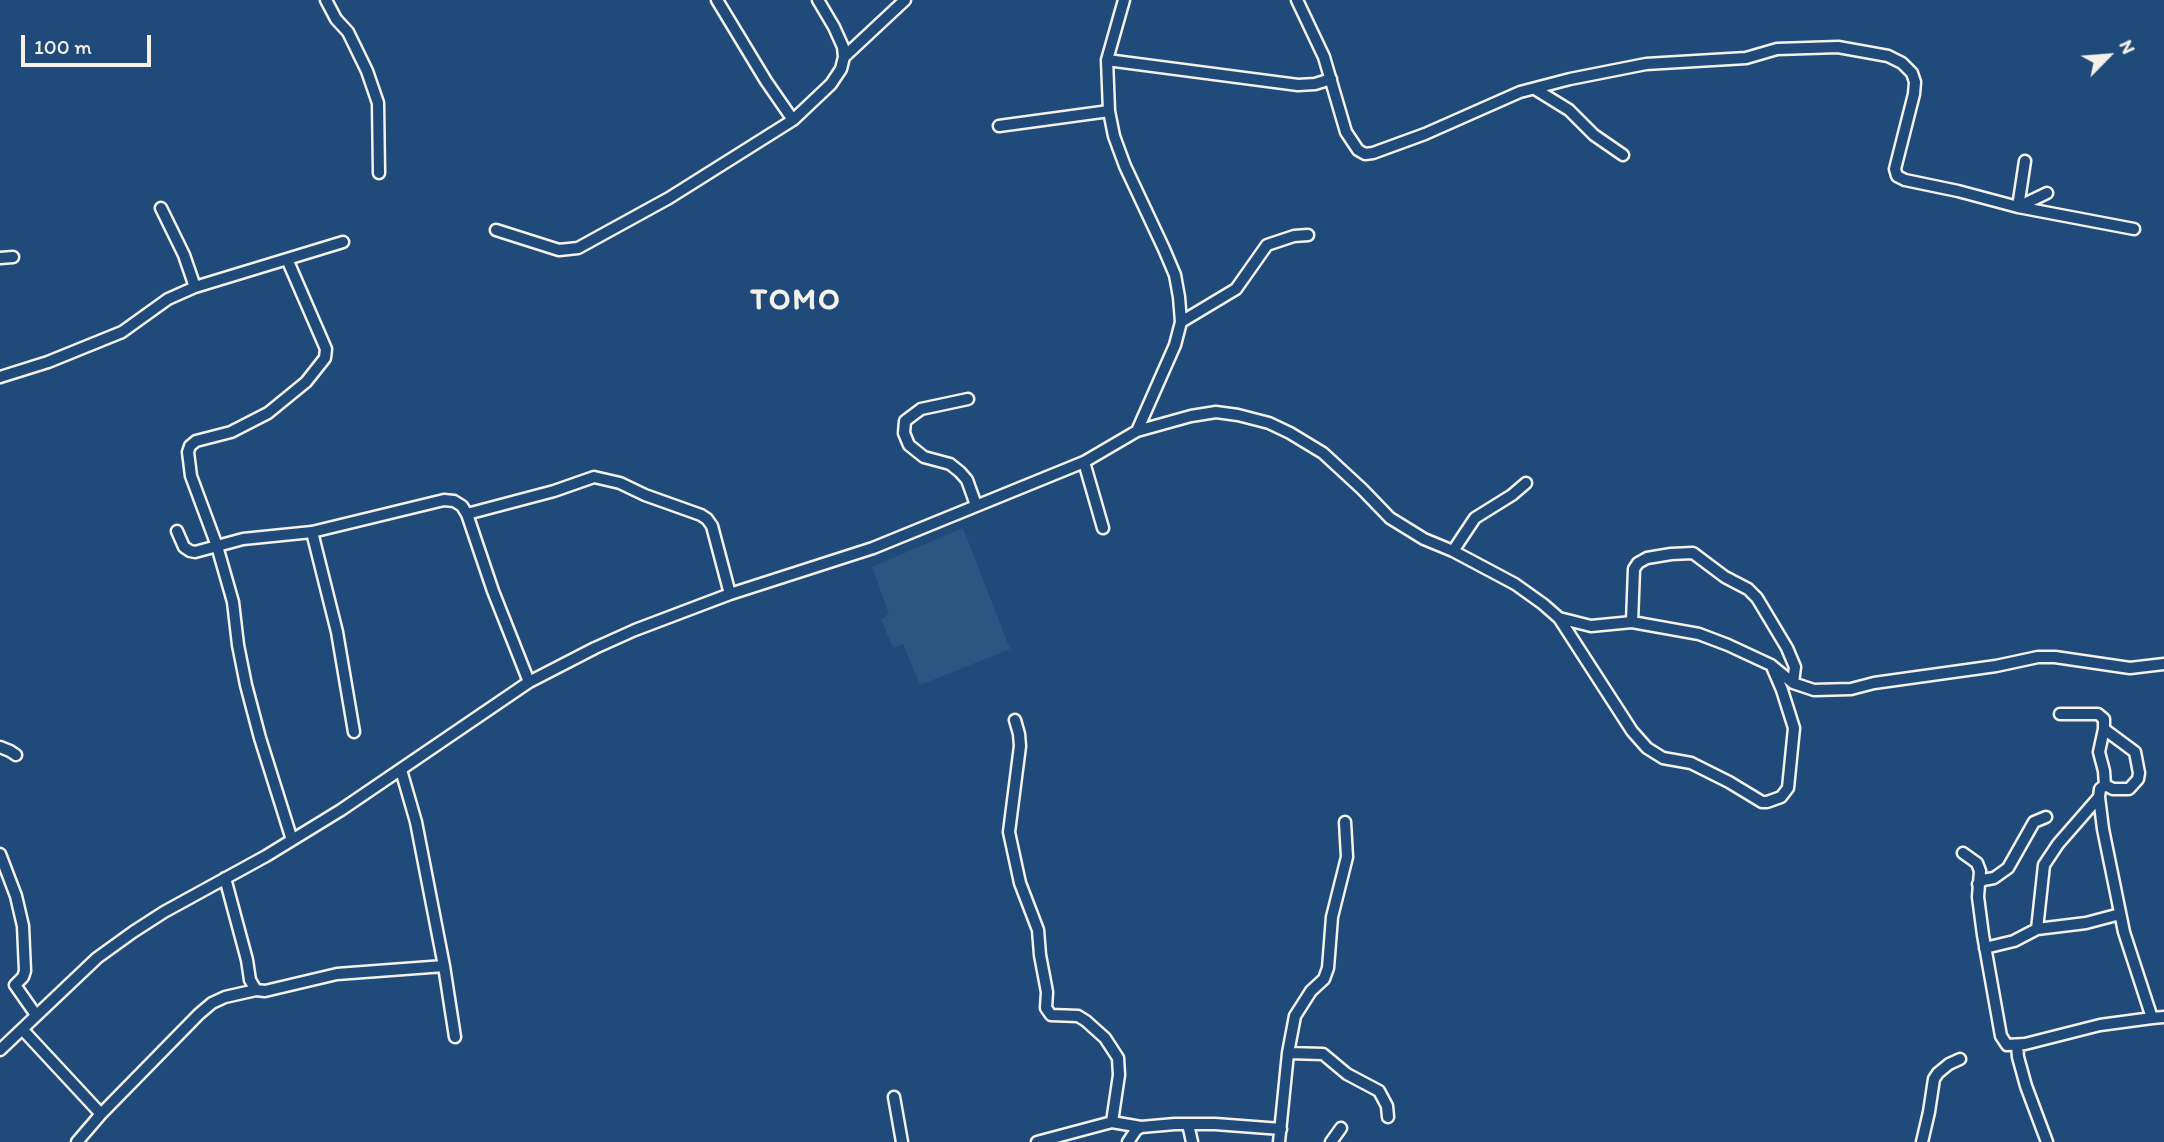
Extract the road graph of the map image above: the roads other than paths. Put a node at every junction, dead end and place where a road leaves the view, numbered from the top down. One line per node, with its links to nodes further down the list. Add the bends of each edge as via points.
1 (326, 0): 16 (street, via 348,32 378,103)
2 (717, 0): 12 (street)
3 (818, 0): 7 (street)
4 (905, 0): 7 (street)
5 (1124, 0): 8 (street)
6 (1297, 0): 9 (street)
7 (844, 57): 12 (street, via 831,84)
8 (1107, 60): 9 (street, via 1298,85); 11 (street)
9 (1331, 79): 10 (street, via 1346,132 1352,144 1366,153)
10 (1535, 89): 14 (street, via 1569,110); 18 (street, via 1646,64 1746,58 1777,49 1838,47 1872,52 1902,63 1915,82 1895,169 1898,176)
11 (1109, 111): 13 (street); 28 (street, via 1125,166 1175,275)
12 (793, 120): 21 (street, via 669,198 578,248 559,250)
13 (999, 126)
14 (1623, 155)
15 (2025, 161): 18 (street)
16 (379, 173)
17 (2047, 192): 18 (street)
18 (2018, 207): 20 (street)
19 (161, 208): 27 (street)
20 (2134, 229)
21 (496, 230)
22 (1308, 235): 28 (street, via 1268,245 1236,289)
23 (342, 242): 26 (street)
24 (13, 257): 25 (street)
25 (0, 258)
26 (287, 259): 27 (street); 39 (street, via 326,358 306,382 268,413 190,446 191,476)
27 (195, 287): 29 (street, via 168,299 122,332)
28 (1181, 322): 31 (street)
29 (0, 377)
30 (968, 399): 34 (street, via 921,409 905,421 904,433 909,445 924,457 950,464 960,472)
31 (1137, 431): 32 (street); 40 (street, via 1216,412 1269,423 1322,453 1390,518)
32 (1084, 461): 34 (street); 36 (street)
33 (1526, 483): 40 (street, via 1475,518)
34 (976, 505): 41 (street, via 873,548)
35 (467, 514): 38 (street, via 454,500 443,500); 41 (street, via 594,477 620,483 707,519); 46 (street)
36 (1103, 528)
37 (177, 531): 39 (street, via 190,551)
38 (312, 532): 39 (street); 51 (street, via 337,632)
39 (217, 546): 59 (street, via 233,602 250,698)
40 (1453, 551): 42 (street, via 1515,584)
41 (730, 594): 46 (street, via 635,630)
42 (1559, 618): 43 (street, via 1591,626); 45 (street, via 1647,748 1663,758 1691,763 1762,802 1781,797 1788,788 1794,728)
43 (1632, 622): 45 (street, via 1699,634); 47 (street, via 1638,563 1693,553 1757,598 1787,648 1795,667)
44 (2164, 664): 47 (street, via 2130,668 2038,657 1851,689 1814,690)
45 (1771, 666): 47 (street)
46 (529, 682): 54 (street)
47 (1793, 682)
48 (2060, 713): 50 (street, via 2098,714 2104,719)
49 (1015, 720): 83 (street, via 1020,746 1009,832 1020,883 1038,930 1046,1008 1051,1015 1078,1016 1086,1021 1118,1058)
50 (2104, 729): 55 (street, via 2099,752); 55 (street, via 2135,752 2139,773 2129,789)
51 (354, 732)
52 (0, 747): 53 (street)
53 (16, 755)
54 (401, 770): 59 (street); 69 (street)
55 (2105, 785): 56 (street)
56 (2099, 797): 66 (street); 67 (street, via 2044,865)
57 (2046, 817): 65 (street, via 2034,822 2008,868)
58 (1345, 822): 78 (street, via 1347,857 1332,918 1328,968 1295,1016)
59 (292, 840): 63 (street)
60 (1963, 853): 65 (street, via 1977,863)
61 (0, 854): 64 (street)
62 (0, 877): 64 (street)
63 (225, 878): 70 (street); 71 (street, via 97,958)
64 (11, 883): 71 (street, via 23,926 25,971 15,985)
65 (1978, 884): 68 (street)
66 (2120, 914): 67 (street); 73 (street)
67 (2037, 929): 68 (street)
68 (1985, 948): 76 (street, via 2001,1036 2007,1045)
69 (444, 965): 70 (street, via 337,974); 75 (street)
70 (256, 990): 81 (street, via 212,1003)
71 (36, 1015): 74 (street)
72 (2164, 1017): 73 (street)
73 (2152, 1018): 76 (street, via 2099,1025)
74 (22, 1028): 77 (street); 81 (street)
75 (455, 1037)
76 (2017, 1045): 96 (street)
77 (0, 1051)
78 (1289, 1053): 82 (street, via 1323,1054 1378,1091); 87 (street)
79 (1959, 1059): 95 (street, via 1934,1079)
80 (894, 1097): 89 (street)
81 (101, 1114): 88 (street)
82 (1388, 1117)
83 (1112, 1122): 85 (street); 90 (street)
84 (1188, 1124): 85 (street); 87 (street); 92 (street)
85 (1141, 1127): 91 (street)
86 (1341, 1128): 94 (street)
87 (1281, 1129): 93 (street)
88 (77, 1142)
89 (902, 1142)
90 (1037, 1142)
91 (1128, 1142)
92 (1192, 1142)
93 (1279, 1142)
94 (1331, 1142)
95 (1922, 1142)
96 (2047, 1142)

